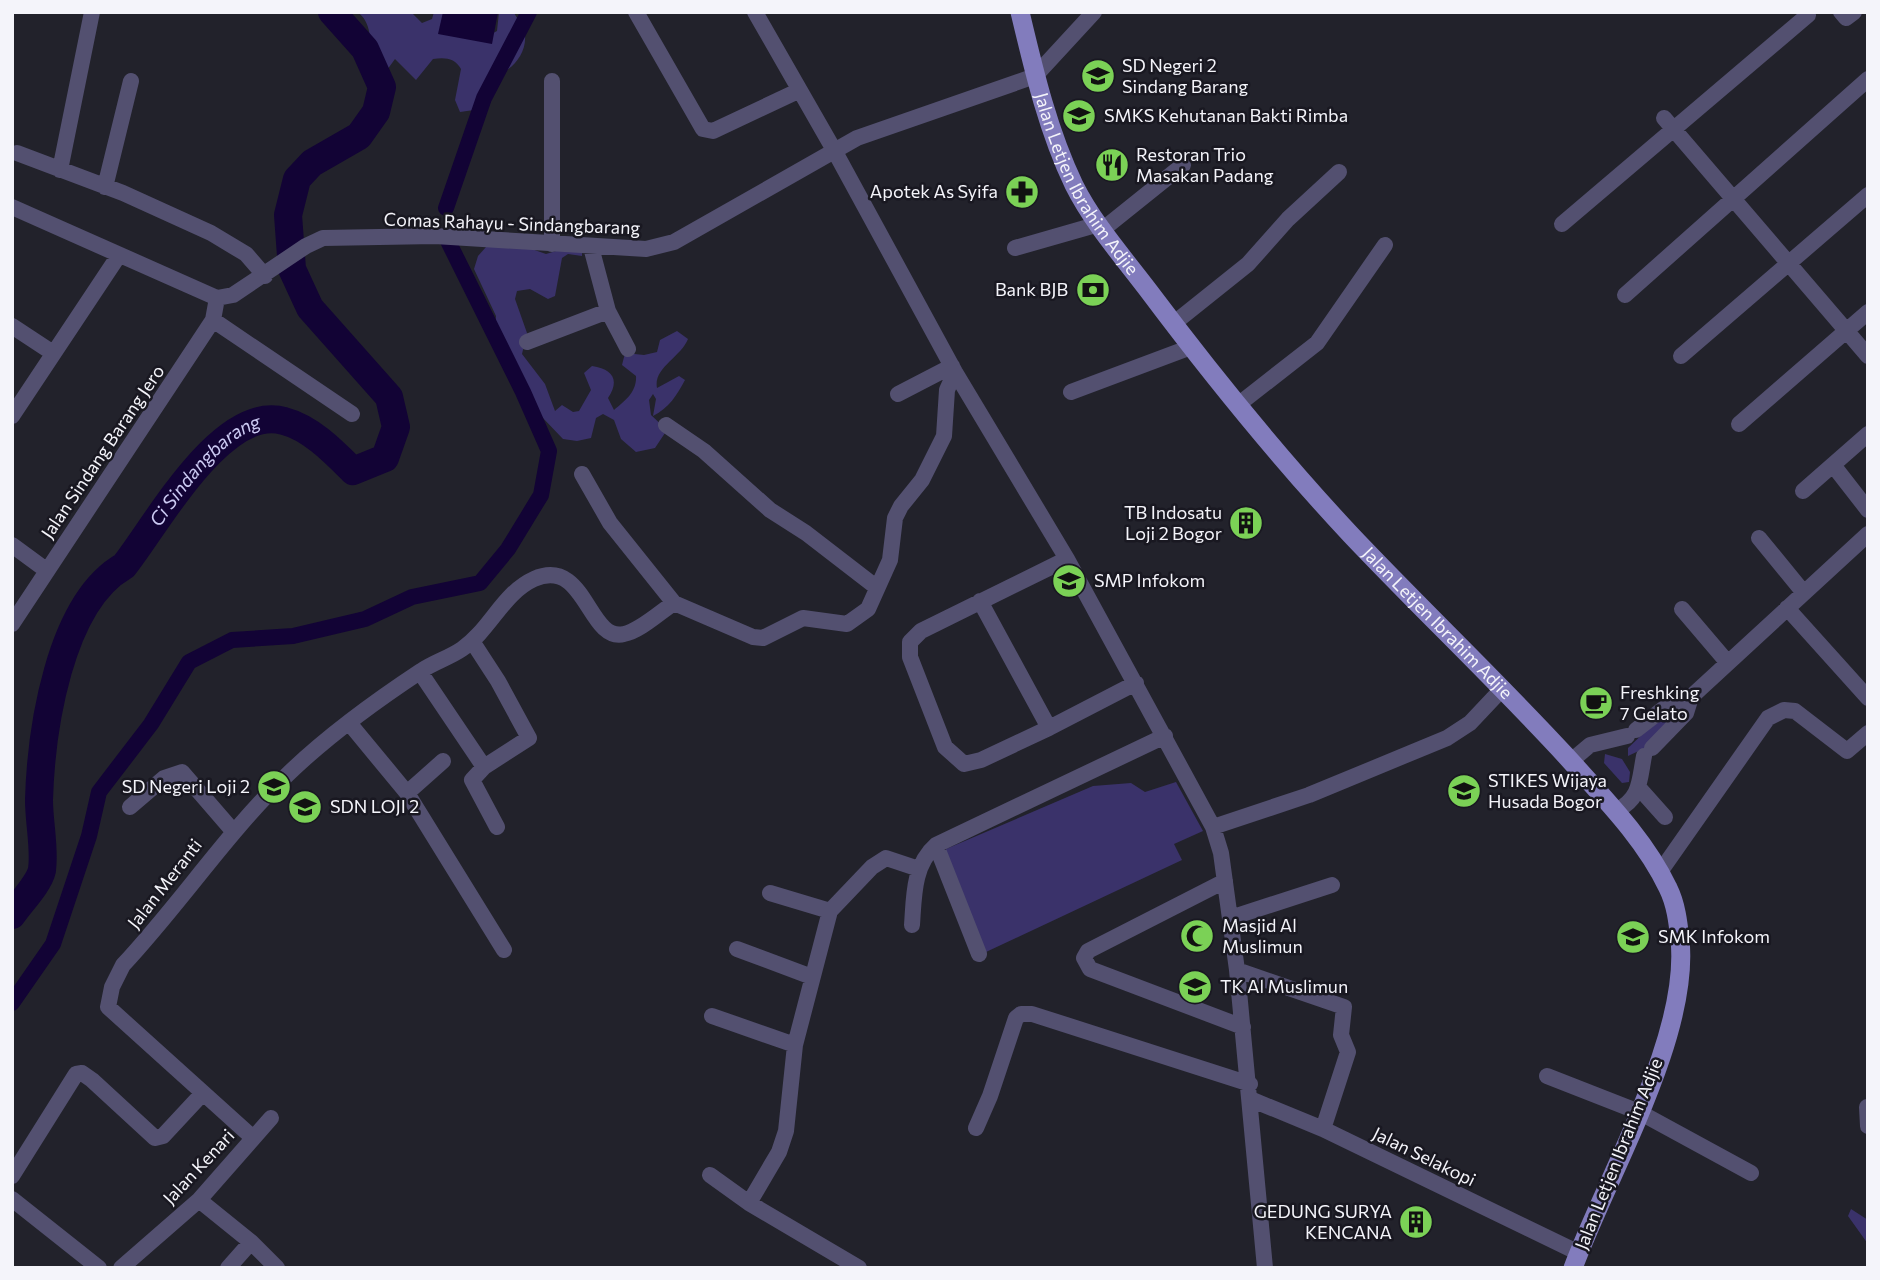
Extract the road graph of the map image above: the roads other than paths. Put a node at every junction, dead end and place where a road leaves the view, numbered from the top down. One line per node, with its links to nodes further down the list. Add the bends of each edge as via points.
1 (92, 12): 18 (street)
2 (636, 12): 13 (street, via 703,130 713,131)
3 (755, 12): 13 (street)
4 (1020, 12): 9 (main road, Jalan Letjen Ibrahim Adjie)
5 (1094, 12): 9 (street)
6 (1841, 12): 7 (street, via 1846,19)
7 (1854, 12)
8 (1808, 15): 14 (street)
9 (1035, 76): 15 (street, Comas Rahayu - Sindangbarang); 25 (main road, Jalan Letjen Ibrahim Adjie, via 1066,167)
10 (1868, 79): 22 (street)
11 (131, 81): 20 (street)
12 (552, 81): 26 (street)
13 (798, 91): 15 (street)
14 (1669, 124): 22 (street); 24 (street)
15 (834, 150): 28 (street, Comas Rahayu - Sindangbarang, via 674,242 646,249); 47 (street)
16 (17, 153): 18 (street)
17 (1183, 165): 25 (street)
18 (60, 170): 20 (street)
19 (1339, 172): 38 (street, via 1248,264)
20 (105, 187): 32 (street, via 211,233)
21 (1868, 195): 31 (street)
22 (1736, 200): 31 (street); 33 (street)
23 (12, 207): 30 (street)
24 (1562, 224)
25 (1101, 227): 29 (street); 38 (main road, Jalan Letjen Ibrahim Adjie)
26 (552, 244): 28 (street, Comas Rahayu - Sindangbarang); 32 (street, Comas Rahayu - Sindangbarang, via 435,236 323,239)
27 (1385, 245): 50 (street, via 1317,343)
28 (591, 247): 35 (street)
29 (1015, 248)
30 (119, 255): 34 (street); 44 (street)
31 (1790, 262): 40 (street); 45 (street)
32 (269, 273): 34 (street, Comas Rahayu - Sindangbarang, via 233,295)
33 (1625, 295)
34 (217, 298): 37 (street, Jalan Sindang Barang Jero)
35 (608, 311): 41 (street); 43 (street)
36 (1868, 312): 40 (street)
37 (213, 320): 51 (street); 64 (street, Jalan Sindang Barang Jero)
38 (1173, 324): 42 (main road, Jalan Letjen Ibrahim Adjie)
39 (12, 326): 44 (street)
40 (1846, 331): 46 (street); 53 (street)
41 (527, 342)
42 (1191, 347): 48 (street); 50 (main road, Jalan Letjen Ibrahim Adjie)
43 (628, 349)
44 (52, 353): 52 (street)
45 (1681, 356)
46 (1868, 356)
47 (953, 369): 49 (street); 63 (street); 65 (street, via 944,436 922,480 895,518 890,560)
48 (1071, 392)
49 (898, 394)
50 (1239, 404): 76 (main road, Jalan Letjen Ibrahim Adjie, via 1347,531)
51 (352, 414)
52 (12, 416)
53 (1739, 424)
54 (666, 425): 65 (street, via 704,451 770,510)
55 (1868, 434): 56 (street)
56 (1833, 465): 58 (street); 59 (street)
57 (582, 474): 68 (street, via 610,523)
58 (1803, 491)
59 (1868, 510)
60 (1868, 534): 66 (street)
61 (1759, 538): 66 (street)
62 (12, 545): 64 (street)
63 (1067, 559): 67 (street); 75 (street)
64 (46, 570): 71 (street, Jalan Sindang Barang Jero)
65 (876, 587): 68 (street, via 868,609 852,623 803,618 763,638)
66 (1804, 593): 69 (street)
67 (980, 601): 80 (street); 80 (street, via 921,631 909,642 910,657 944,747 957,760 971,763)
68 (674, 603): 72 (street, Jalan Meranti, via 625,634 615,634 568,581 546,575 516,592)
69 (1787, 608): 73 (street); 78 (street)
70 (1682, 609): 73 (street)
71 (13, 620)
72 (472, 641): 74 (street, Jalan Meranti); 85 (street, via 528,738)
73 (1728, 663): 77 (street)
74 (420, 672): 79 (street, Jalan Meranti); 85 (street)
75 (1136, 683): 80 (street); 82 (street)
76 (1503, 688): 84 (main road, Jalan Letjen Ibrahim Adjie); 92 (street, via 1470,723 1447,738 1309,795)
77 (1691, 697): 84 (street, via 1663,709 1632,733 1590,745); 86 (street, via 1686,713 1648,752)
78 (1868, 698)
79 (350, 724): 87 (street); 93 (street, Jalan Meranti, via 286,776)
80 (1049, 728)
81 (1868, 733): 96 (street, via 1847,751 1795,711 1784,710 1768,718)
82 (1165, 736): 92 (street); 94 (street)
83 (443, 761): 87 (street)
84 (1571, 761): 89 (main road, Jalan Letjen Ibrahim Adjie)
85 (484, 767): 91 (street, via 472,780)
86 (1640, 789): 89 (street); 90 (street)
87 (407, 793): 104 (street)
88 (130, 807): 93 (street, via 164,778 182,772)
89 (1615, 811): 96 (main road, Jalan Letjen Ibrahim Adjie)
90 (1665, 817)
91 (497, 827)
92 (1213, 827): 97 (street)
93 (233, 831): 113 (street, Jalan Meranti, via 123,965 108,1007)
94 (936, 845): 95 (street); 105 (street)
95 (919, 869): 100 (street, via 886,858); 102 (street)
96 (1660, 872): 115 (main road, Jalan Letjen Ibrahim Adjie, via 1675,905 1681,972 1672,1018)
97 (1225, 881): 101 (street); 109 (street, via 1088,951 1084,958 1090,969)
98 (1332, 885): 101 (street)
99 (769, 893): 100 (street)
100 (830, 911): 107 (street)
101 (1230, 918): 106 (street)
102 (912, 925)
103 (737, 949): 107 (street)
104 (504, 950)
105 (979, 954)
106 (1237, 970): 109 (street); 119 (street, via 1344,1007 1341,1035 1348,1052)
107 (812, 977): 110 (street)
108 (712, 1016): 110 (street)
109 (1243, 1027): 112 (street)
110 (795, 1045): 126 (street, via 786,1131)
111 (1547, 1076): 115 (street)
112 (1250, 1092): 118 (street, Jalan Selakopi, via 1032,1014 1021,1014); 119 (street, Jalan Selakopi); 135 (street)
113 (203, 1093): 120 (street, Jalan Meranti); 123 (street, via 163,1136 155,1138 92,1080 76,1074)
114 (1867, 1107): 117 (street)
115 (1639, 1112): 121 (street); 128 (main road, Jalan Letjen Ibrahim Adjie)
116 (271, 1118): 120 (street, Jalan Kenari)
117 (1868, 1126)
118 (976, 1128)
119 (1323, 1129): 128 (street, Jalan Selakopi)
120 (253, 1137): 125 (street, Jalan Kenari)
121 (1751, 1172)
122 (710, 1175): 126 (street)
123 (12, 1177)
124 (12, 1199): 130 (street)
125 (199, 1200): 127 (street); 131 (street, Jalan Kenari)
126 (749, 1203): 129 (street)
127 (251, 1242): 132 (street); 133 (street)
128 (1576, 1261)
129 (835, 1262): 134 (street)
130 (99, 1268)
131 (121, 1268)
132 (228, 1268)
133 (277, 1268)
134 (859, 1268)
135 (1265, 1268)

